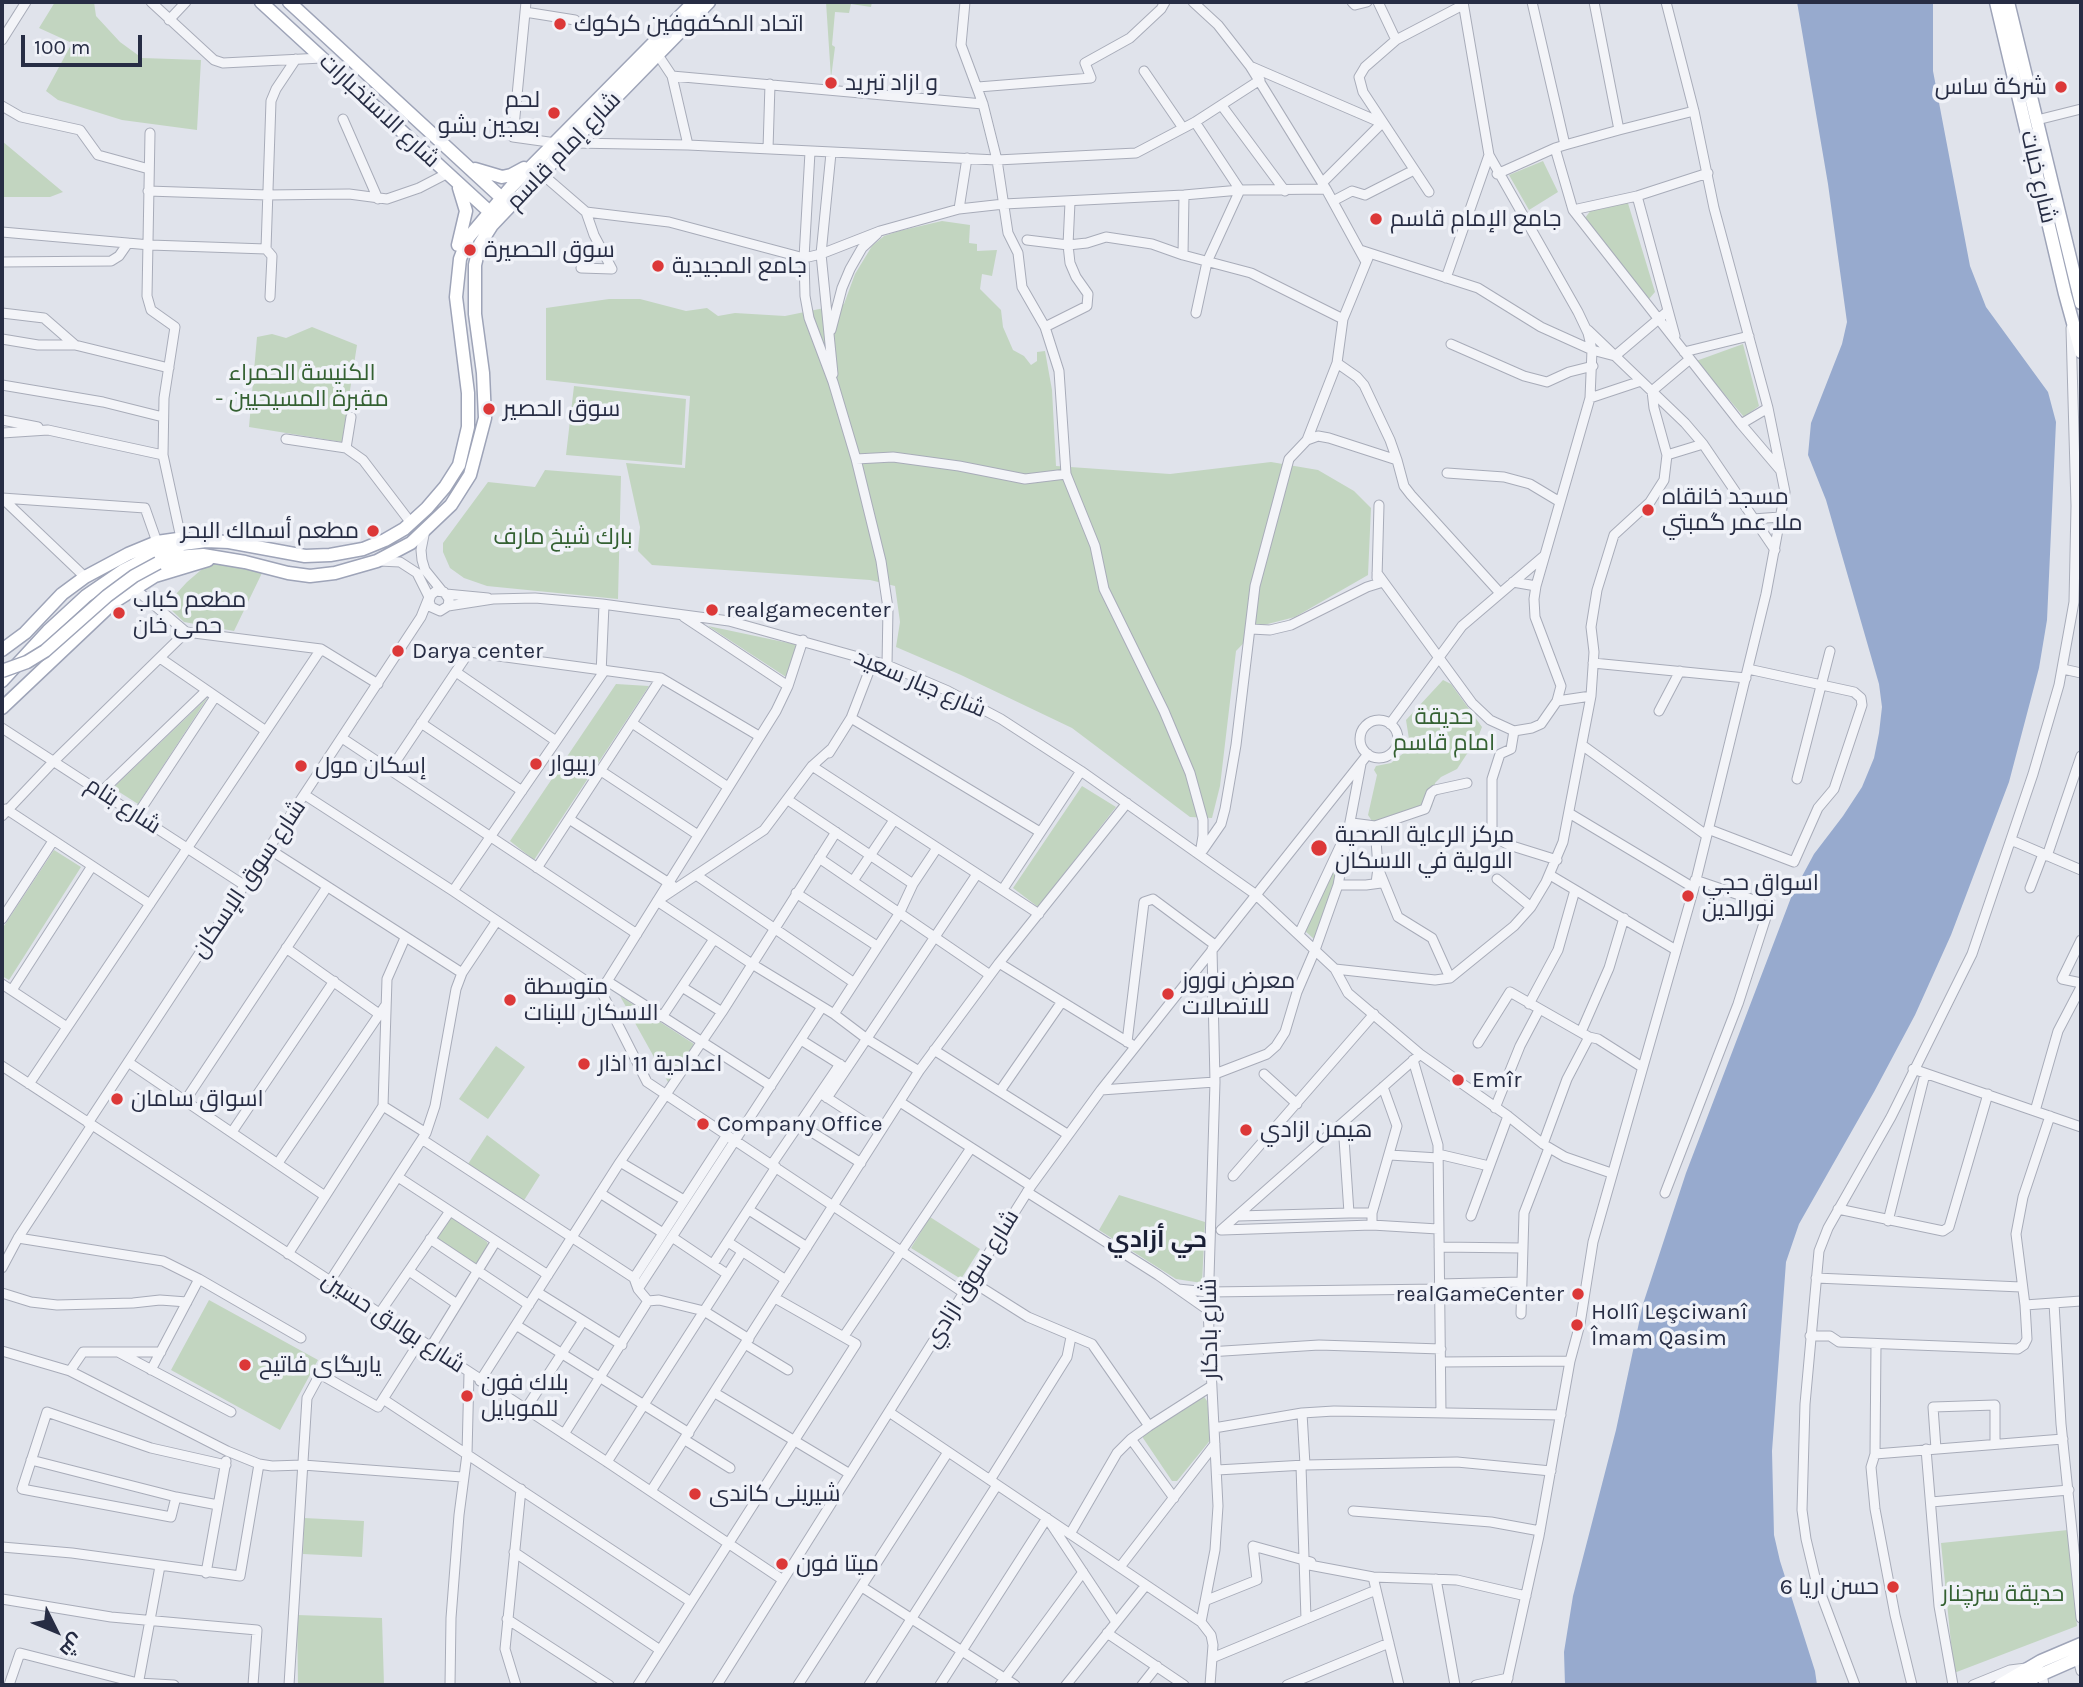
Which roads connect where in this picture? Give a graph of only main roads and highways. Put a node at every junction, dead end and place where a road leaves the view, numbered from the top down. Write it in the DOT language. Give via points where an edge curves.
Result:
graph roads {
  1 [pos="261,2"];
  2 [pos="289,2"];
  3 [pos="694,2"];
  4 [pos="709,2"];
  5 [pos="1996,2"];
  6 [pos="2008,2"];
  7 [pos="554,145"];
  8 [pos="461,160"];
  9 [pos="452,178"];
  10 [pos="506,201"];
  11 [pos="493,215"];
  12 [pos="458,269"];
  13 [pos="2081,303"];
  14 [pos="2081,352"];
  15 [pos="484,392"];
  16 [pos="468,393"];
  17 [pos="182,541"];
  18 [pos="221,557"];
  19 [pos="2,650"];
  20 [pos="2,671"];
  21 [pos="2,681"];
  22 [pos="2,708"];
  23 [pos="2081,1644"];
  24 [pos="2080,1662"];
  25 [pos="2043,1680"];
  26 [pos="2000,1685"];
  27 [pos="2017,1685"];
  1 -- 9 [label="main road, شارع الاستخبارات"];
  2 -- 8 [label="main road, شارع الاستخبارات"];
  3 -- 7 [label="main road, شارع إمام قاسم"];
  4 -- 10 [label="main road, شارع إمام قاسم" via="542,174"];
  5 -- 14 [label="main road, شارع خبات"];
  6 -- 13 [label="main road, شارع خبات"];
  7 -- 8 [label="main road" via="507,176 486,173"];
  7 -- 10 [label="main road, شارع إمام قاسم"];
  8 -- 10 [label="main road, شارع الاستخبارات"];
  9 -- 11 [label="main road, شارع الاستخبارات"];
  9 -- 12 [label="main road" via="466,211 456,255"];
  10 -- 11 [label="main road, شارع إمام قاسم"];
  11 -- 12 [label="main road, شارع إمام قاسم" via="468,238"];
  11 -- 15 [label="main road, شارع إمام قاسم" via="475,265"];
  12 -- 16 [label="main road, شارع إمام قاسم" via="457,315"];
  15 -- 16 [label="main road"];
  15 -- 18 [label="main road, شارع إمام قاسم" via="485,418 470,475 451,505 411,543 377,561 310,576"];
  16 -- 17 [label="main road, شارع إمام قاسم" via="468,427 459,465 437,497 395,536 375,545 305,556 229,542"];
  17 -- 19 [label="main road" via="157,542 85,576"];
  17 -- 21 [label="main road" via="94,590"];
  18 -- 20 [label="main road, bridge" via="185,555 158,563 107,596 45,651"];
  18 -- 22 [label="main road, شارع إمام قاسم" via="165,572 134,588"];
  23 -- 26 [label="main road"];
  24 -- 25 [label="main road"];
  25 -- 27 [label="main road"];
}
